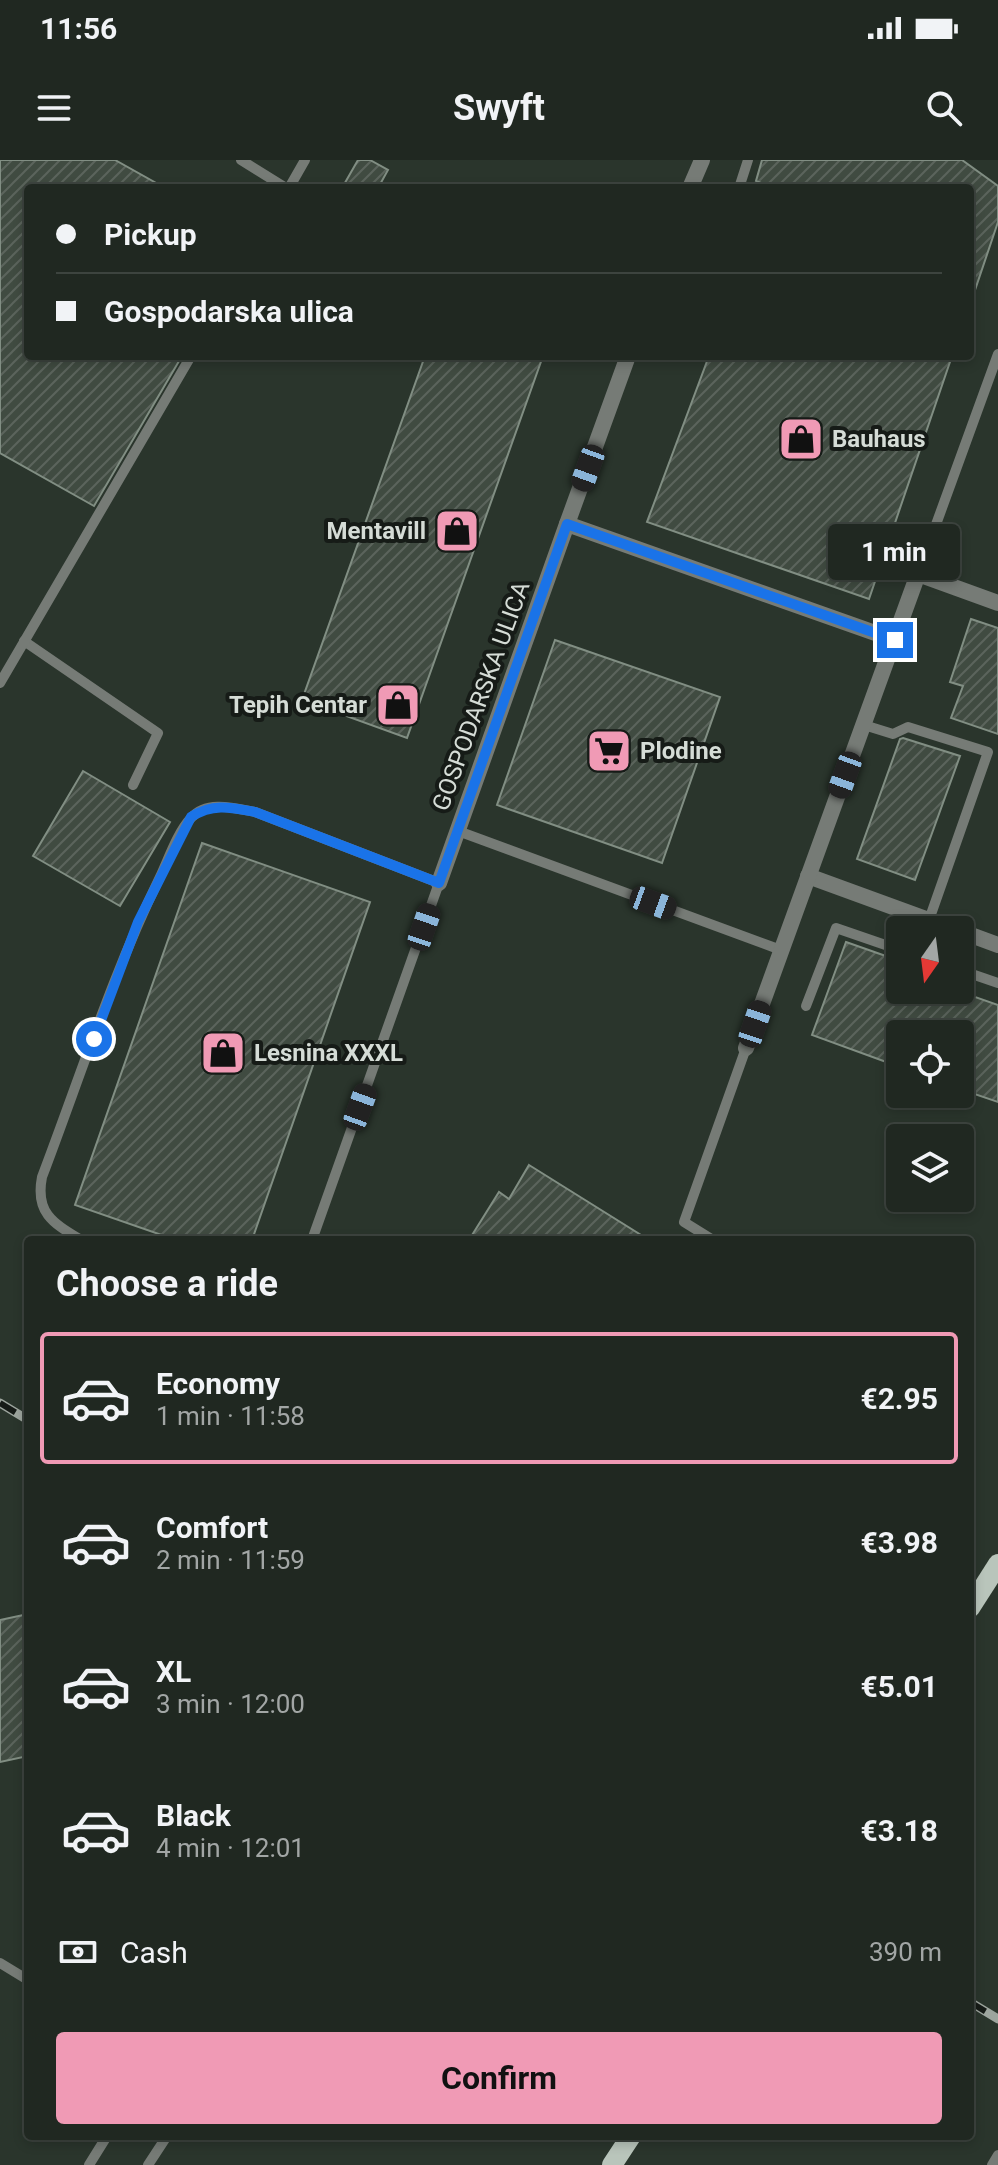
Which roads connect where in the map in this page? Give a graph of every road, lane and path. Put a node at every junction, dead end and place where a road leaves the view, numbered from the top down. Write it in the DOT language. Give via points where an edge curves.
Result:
graph roads {
  1 [pos="241,160"];
  2 [pos="305,160"];
  3 [pos="702,160"];
  4 [pos="748,160"];
  5 [pos="280,184"];
  6 [pos="290,184"];
  7 [pos="692,184"];
  8 [pos="740,184"];
  9 [pos="998,354"];
  10 [pos="189,360"];
  11 [pos="627,360"];
  12 [pos="567,524"];
  13 [pos="918,574"];
  14 [pos="998,603"];
  15 [pos="895,640"];
  16 [pos="24,641"];
  17 [pos="0,683"];
  18 [pos="864,725"];
  19 [pos="133,785"];
  20 [pos="458,831"];
  21 [pos="808,876"];
  22 [pos="439,883"];
  23 [pos="918,916"];
  24 [pos="930,916"];
  25 [pos="974,937"];
  26 [pos="886,945"];
  27 [pos="998,945"];
  28 [pos="781,950"];
  29 [pos="974,975"];
  30 [pos="998,983"];
  31 [pos="806,1006"];
  32 [pos="746,1048"];
  33 [pos="74,1236"];
  34 [pos="313,1236"];
  35 [pos="707,1236"];
  36 [pos="998,1564"];
  37 [pos="974,1602"];
  38 [pos="0,1963"];
  39 [pos="24,1978"];
  40 [pos="105,2140"];
  41 [pos="164,2140"];
  42 [pos="628,2140"];
  43 [pos="998,2155"];
  44 [pos="89,2165"];
  45 [pos="148,2165"];
  46 [pos="612,2165"];
  47 [pos="992,2165"];
  1 -- 5 [label="lane"];
  2 -- 6 [label="lane"];
  3 -- 7 [label="street"];
  4 -- 8 [label="lane"];
  9 -- 13 [label="lane"];
  10 -- 16 [label="lane"];
  11 -- 12 [label="street, GOSPODARSKA ULICA"];
  12 -- 15 [label="street"];
  12 -- 20 [label="street, GOSPODARSKA ULICA"];
  13 -- 14 [label="street"];
  13 -- 15 [label="street"];
  15 -- 18 [label="street"];
  16 -- 17 [label="lane"];
  16 -- 19 [label="lane" via="158,733"];
  18 -- 21 [label="street"];
  18 -- 24 [label="lane" via="893,734 908,727 988,752"];
  20 -- 22 [label="street, GOSPODARSKA ULICA"];
  20 -- 28 [label="lane"];
  21 -- 23 [label="street"];
  21 -- 28 [label="street"];
  22 -- 33 [label="lane" via="255,812 228,806 206,808 191,817 138,922 42,1177 41,1204 58,1226"];
  22 -- 34 [label="lane"];
  25 -- 27 [label="street"];
  26 -- 31 [label="lane" via="836,928"];
  28 -- 32 [label="street"];
  29 -- 30 [label="lane"];
  32 -- 35 [label="lane" via="684,1222"];
  36 -- 37 [label="main road"];
  38 -- 39 [label="lane"];
  40 -- 44 [label="lane"];
  41 -- 45 [label="lane"];
  42 -- 46 [label="main road"];
  43 -- 47 [label="lane"];
}
